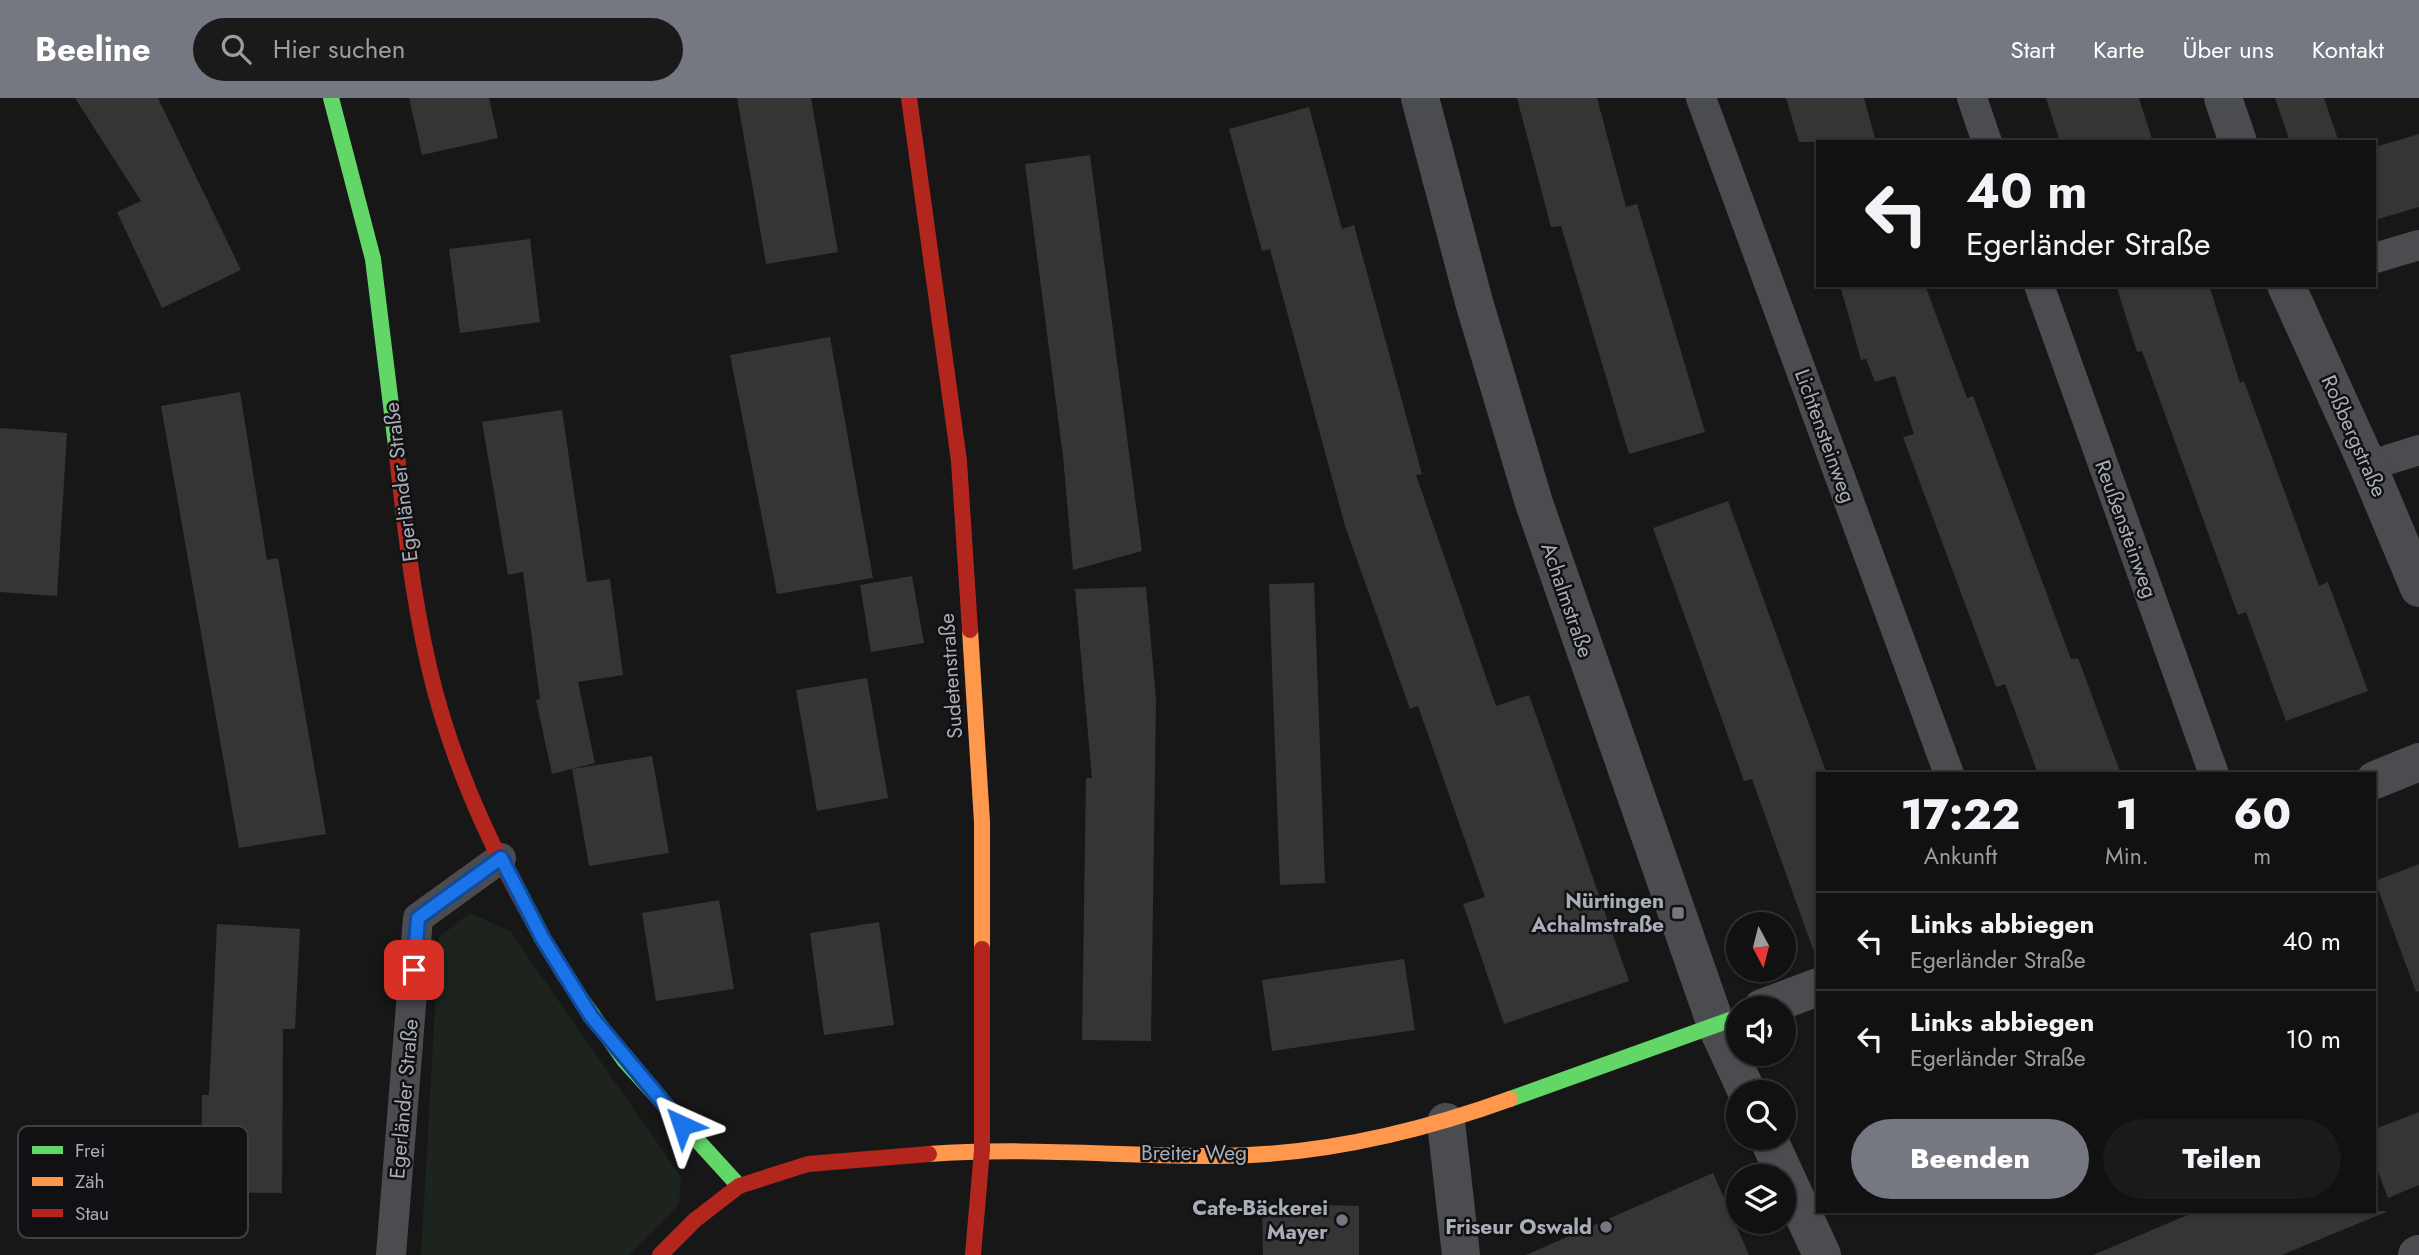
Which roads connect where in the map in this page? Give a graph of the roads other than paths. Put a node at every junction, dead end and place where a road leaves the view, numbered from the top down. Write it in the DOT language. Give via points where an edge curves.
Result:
graph roads {
  1 [pos="331,98"];
  2 [pos="909,98"];
  3 [pos="1420,98"];
  4 [pos="1701,98"];
  5 [pos="1972,98"];
  6 [pos="2223,98"];
  7 [pos="1986,140"];
  8 [pos="2237,140"];
  9 [pos="2419,246"];
  10 [pos="2376,258"];
  11 [pos="2040,287"];
  12 [pos="2287,287"];
  13 [pos="2419,450"];
  14 [pos="2368,466"];
  15 [pos="2419,588"];
  16 [pos="2419,762"];
  17 [pos="1948,772"];
  18 [pos="2213,772"];
  19 [pos="2376,780"];
  20 [pos="501,858"];
  21 [pos="1816,988"];
  22 [pos="1794,996"];
  23 [pos="1726,1018"];
  24 [pos="1726,1021"];
  25 [pos="1447,1122"];
  26 [pos="982,1150"];
  27 [pos="1774,1150"];
  28 [pos="739,1186"];
  29 [pos="391,1255"];
  30 [pos="660,1255"];
  31 [pos="973,1255"];
  32 [pos="1461,1255"];
  33 [pos="1822,1255"];
  1 -- 20 [label="street, Egerländer Straße" via="361,206 382,311 412,570 429,669 463,776"];
  2 -- 26 [label="street, Sudetenstraße" via="958,461 982,822"];
  3 -- 23 [label="street, Achalmstraße" via="1534,503"];
  4 -- 17 [label="lane, Lichtensteinweg"];
  5 -- 7 [label="lane"];
  6 -- 8 [label="street"];
  9 -- 10 [label="lane"];
  11 -- 18 [label="lane, Reußensteinweg"];
  12 -- 14 [label="street, Roßbergstraße"];
  13 -- 14 [label="lane"];
  14 -- 15 [label="street, Roßbergstraße"];
  16 -- 19 [label="street"];
  20 -- 28 [label="street, Egerländer Straße" via="543,939 591,1016 663,1105"];
  20 -- 29 [label="lane, Egerländer Straße" via="418,918"];
  21 -- 22 [label="street"];
  24 -- 25 [label="street, Breiter Weg"];
  25 -- 26 [label="street, Breiter Weg" via="1315,1149 1217,1156"];
  25 -- 32 [label="street"];
  26 -- 28 [label="street, Breiter Weg" via="808,1164"];
  26 -- 31 [label="street, Sudetenstraße"];
  27 -- 33 [label="street"];
  28 -- 30 [label="street, Breiter Weg"];
}
